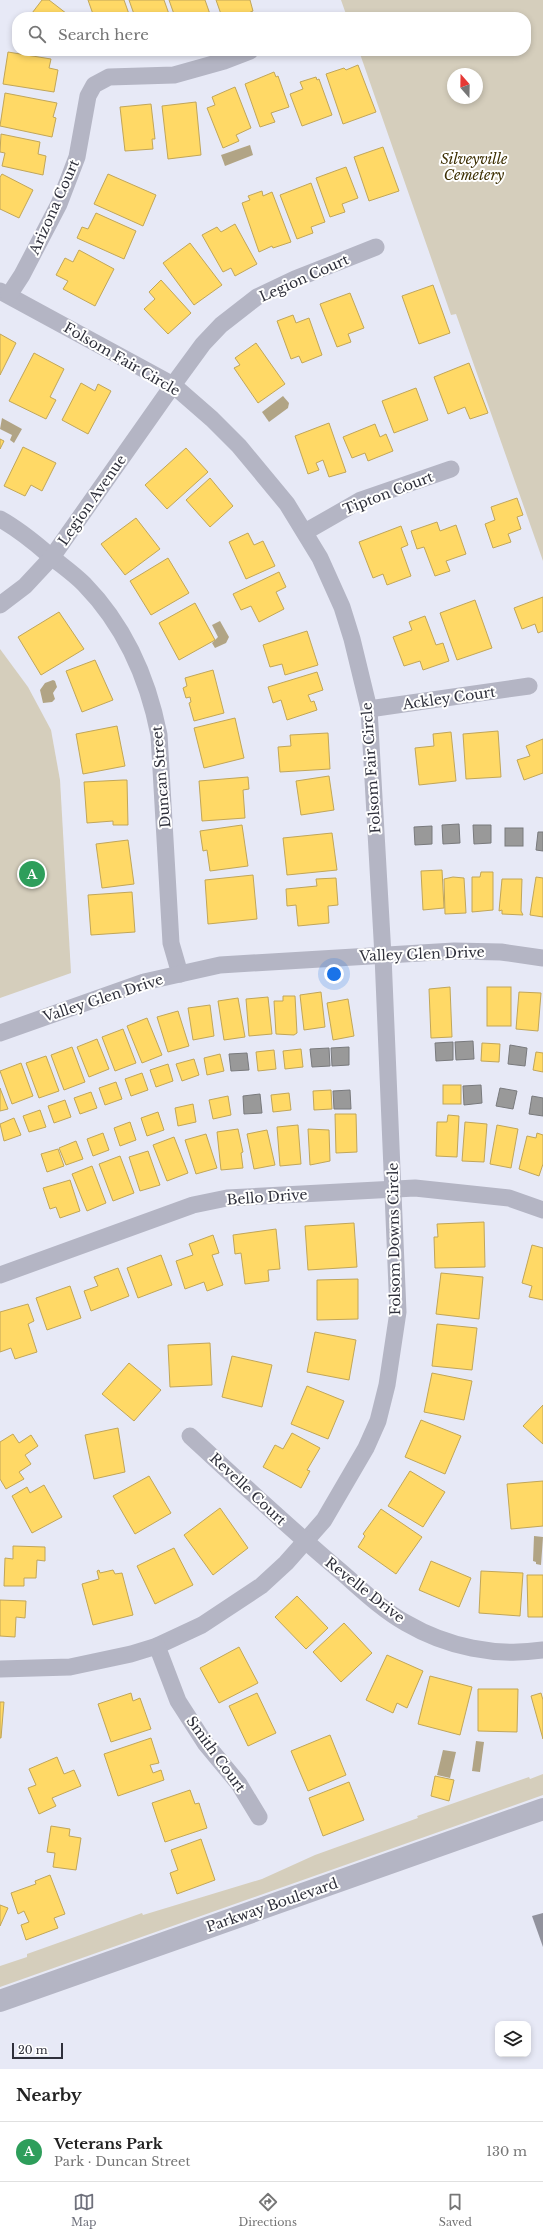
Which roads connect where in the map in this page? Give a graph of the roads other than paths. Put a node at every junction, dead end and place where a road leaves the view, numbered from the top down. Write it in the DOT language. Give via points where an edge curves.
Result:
graph roads {
  1 [pos="237,56"];
  2 [pos="376,247"];
  3 [pos="4,293"];
  4 [pos="173,385"];
  5 [pos="451,469"];
  6 [pos="0,519"];
  7 [pos="305,532"];
  8 [pos="52,557"];
  9 [pos="0,605"];
  10 [pos="529,686"];
  11 [pos="369,709"];
  12 [pos="383,956"];
  13 [pos="543,958"];
  14 [pos="180,974"];
  15 [pos="0,1033"];
  16 [pos="394,1189"];
  17 [pos="543,1210"];
  18 [pos="0,1274"];
  19 [pos="190,1436"];
  20 [pos="306,1542"];
  21 [pos="157,1646"];
  22 [pos="543,1650"];
  23 [pos="0,1669"];
  24 [pos="543,1809"];
  25 [pos="259,1817"];
  26 [pos="0,2001"];
  1 -- 3 [label="street, Arizona Court" via="174,74 109,77 94,85 88,96 77,157 58,204 22,275"];
  2 -- 4 [label="street, Legion Court" via="257,297 221,325 203,344"];
  3 -- 4 [label="street, Folsom Fair Circle"];
  4 -- 7 [label="street, Folsom Fair Circle" via="239,446 287,504"];
  4 -- 8 [label="street, Legion Avenue"];
  5 -- 7 [label="street, Tipton Court" via="361,500"];
  6 -- 8 [label="street, Duncan Street"];
  7 -- 11 [label="street, Folsom Fair Circle" via="342,607"];
  8 -- 9 [label="street, Legion Avenue" via="25,586"];
  8 -- 14 [label="street, Duncan Street" via="84,584 114,620 128,645 153,706 161,750 171,943"];
  10 -- 11 [label="street, Ackley Court"];
  11 -- 12 [label="street, Folsom Fair Circle"];
  12 -- 13 [label="street, Valley Glen Drive" via="478,951"];
  12 -- 14 [label="street, Valley Glen Drive" via="220,965"];
  12 -- 16 [label="street, Folsom Downs Circle"];
  14 -- 15 [label="street, Valley Glen Drive" via="144,982"];
  16 -- 17 [label="street, Bello Drive" via="415,1188 509,1198"];
  16 -- 18 [label="street, Bello Drive" via="227,1198 193,1205"];
  16 -- 20 [label="street, Folsom Downs Circle" via="398,1312 387,1385 378,1421 366,1448 324,1520"];
  19 -- 20 [label="street, Revelle Court"];
  20 -- 21 [label="street, Folsom Downs Circle" via="261,1586 218,1616"];
  20 -- 22 [label="street, Revelle Drive" via="388,1610 406,1623 432,1636 463,1647 493,1652 523,1653"];
  21 -- 23 [label="street, Folsom Downs Circle" via="70,1667"];
  21 -- 25 [label="street, Smith Court" via="178,1701 205,1743 239,1784"];
  24 -- 26 [label="street, Parkway Boulevard"];
}
